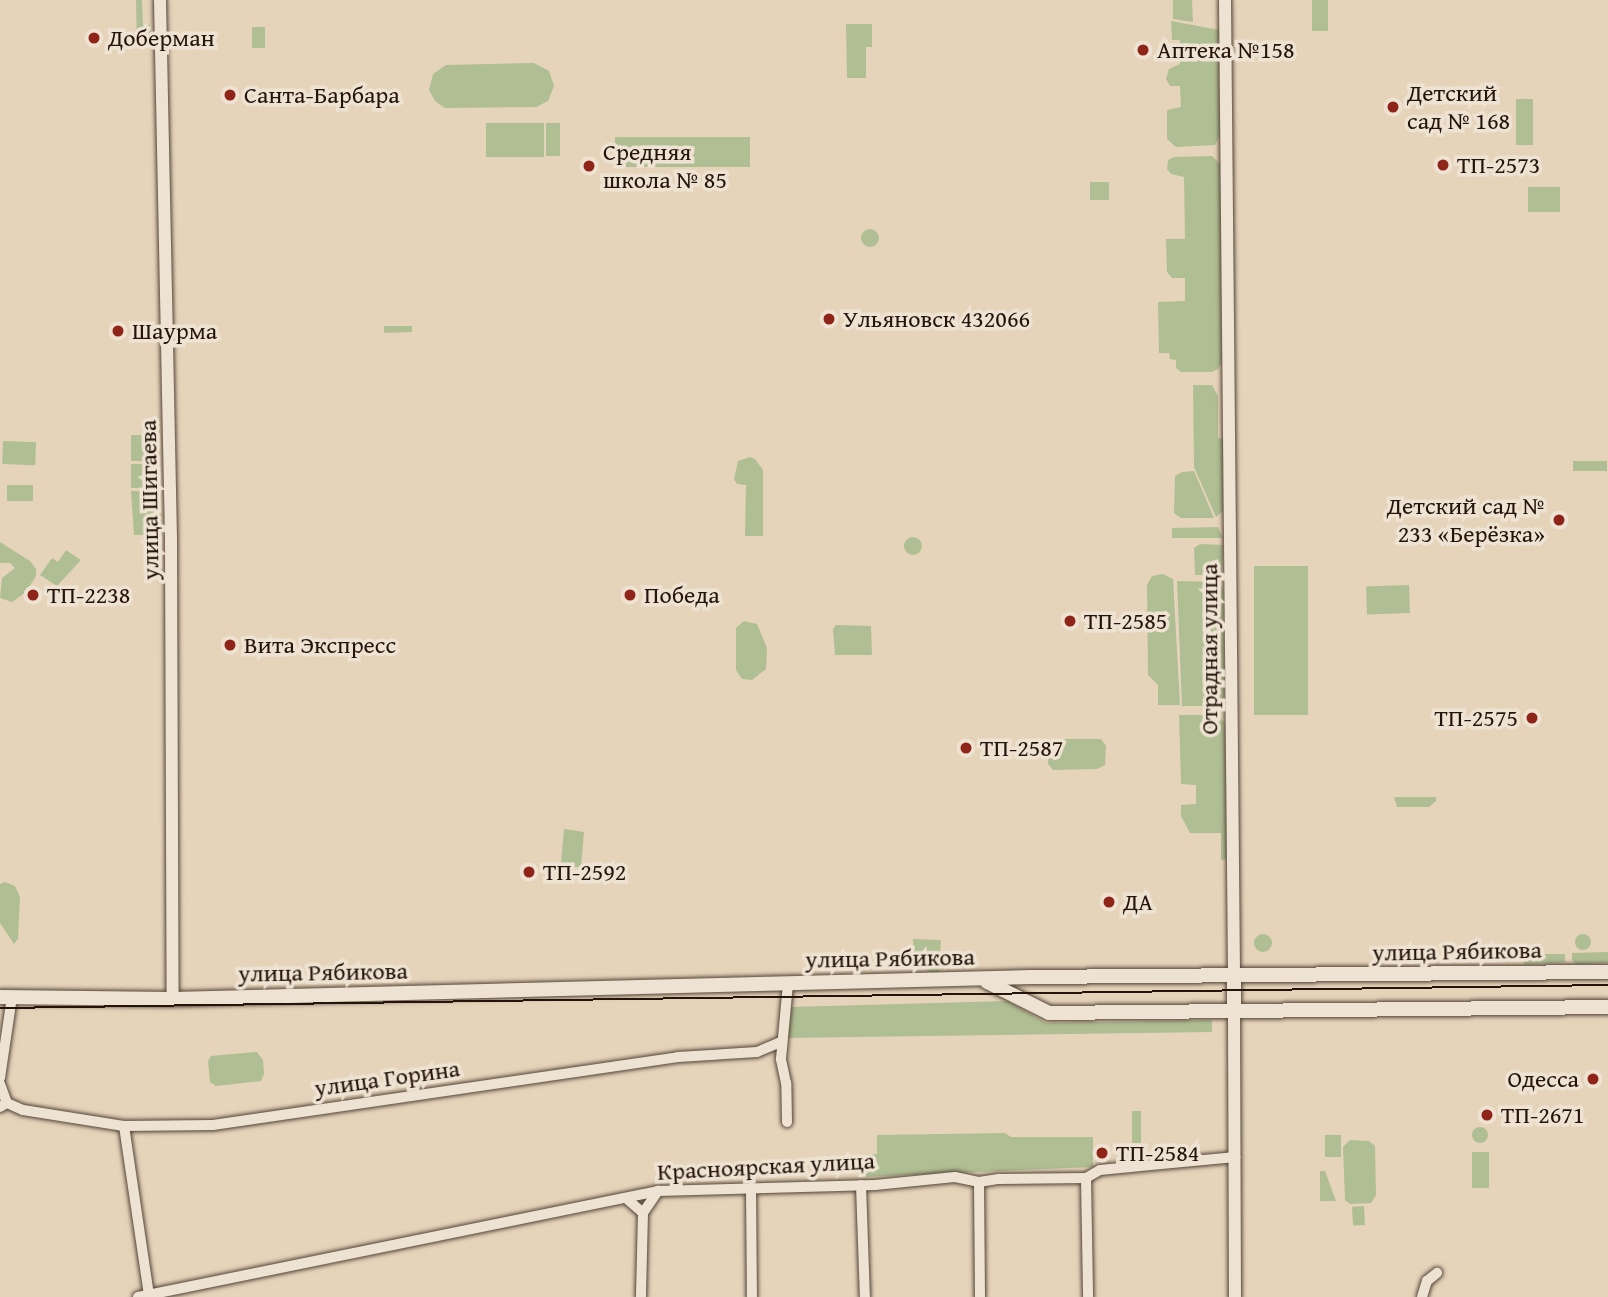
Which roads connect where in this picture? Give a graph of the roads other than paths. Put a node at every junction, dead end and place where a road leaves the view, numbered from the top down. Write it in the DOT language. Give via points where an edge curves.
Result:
graph roads {
  1 [pos="160,0"];
  2 [pos="1225,0"];
  3 [pos="1608,972"];
  4 [pos="1234,976"];
  5 [pos="979,979"];
  6 [pos="788,984"];
  7 [pos="6,997"];
  8 [pos="173,999"];
  9 [pos="1608,1007"];
  10 [pos="1234,1013"];
  11 [pos="781,1042"];
  12 [pos="0,1078"];
  13 [pos="0,1084"];
  14 [pos="4,1105"];
  15 [pos="787,1122"];
  16 [pos="124,1126"];
  17 [pos="1234,1157"];
  18 [pos="1086,1178"];
  19 [pos="979,1182"];
  20 [pos="861,1185"];
  21 [pos="751,1188"];
  22 [pos="658,1191"];
  23 [pos="627,1199"];
  24 [pos="643,1213"];
  25 [pos="1437,1273"];
  26 [pos="143,1296"];
  27 [pos="641,1297"];
  28 [pos="752,1297"];
  29 [pos="865,1297"];
  30 [pos="980,1297"];
  31 [pos="1088,1297"];
  32 [pos="1235,1297"];
  33 [pos="1422,1297"];
  1 -- 8 [label="street, улица Шигаева" via="171,540"];
  2 -- 4 [label="street, Отрадная улица"];
  3 -- 4 [label="main road, улица Рябикова"];
  4 -- 5 [label="main road, улица Рябикова"];
  4 -- 10 [label="main road, Отрадная улица"];
  5 -- 6 [label="main road, улица Рябикова"];
  5 -- 10 [label="main road" via="1049,1013"];
  6 -- 8 [label="main road, улица Рябикова"];
  6 -- 11 [label="street"];
  7 -- 8 [label="main road, улица Рябикова"];
  7 -- 12 [label="street"];
  9 -- 10 [label="main road"];
  10 -- 17 [label="street, Отрадная улица"];
  11 -- 15 [label="street"];
  11 -- 16 [label="street, улица Горина" via="757,1052 678,1056 213,1125"];
  13 -- 14 [label="street"];
  14 -- 16 [label="street, улица Горина"];
  16 -- 26 [label="street"];
  17 -- 18 [label="street, Красноярская улица" via="1100,1170"];
  17 -- 32 [label="street, Отрадная улица"];
  18 -- 19 [label="street, Красноярская улица"];
  18 -- 31 [label="street"];
  19 -- 20 [label="street, Красноярская улица" via="962,1177"];
  19 -- 30 [label="street"];
  20 -- 21 [label="street, Красноярская улица"];
  20 -- 29 [label="street"];
  21 -- 22 [label="street, Красноярская улица"];
  21 -- 28 [label="street"];
  22 -- 23 [label="street, Красноярская улица"];
  22 -- 24 [label="street"];
  23 -- 24 [label="street"];
  23 -- 26 [label="street, Красноярская улица"];
  24 -- 27 [label="street"];
  25 -- 33 [label="street" via="1427,1281"];
}
